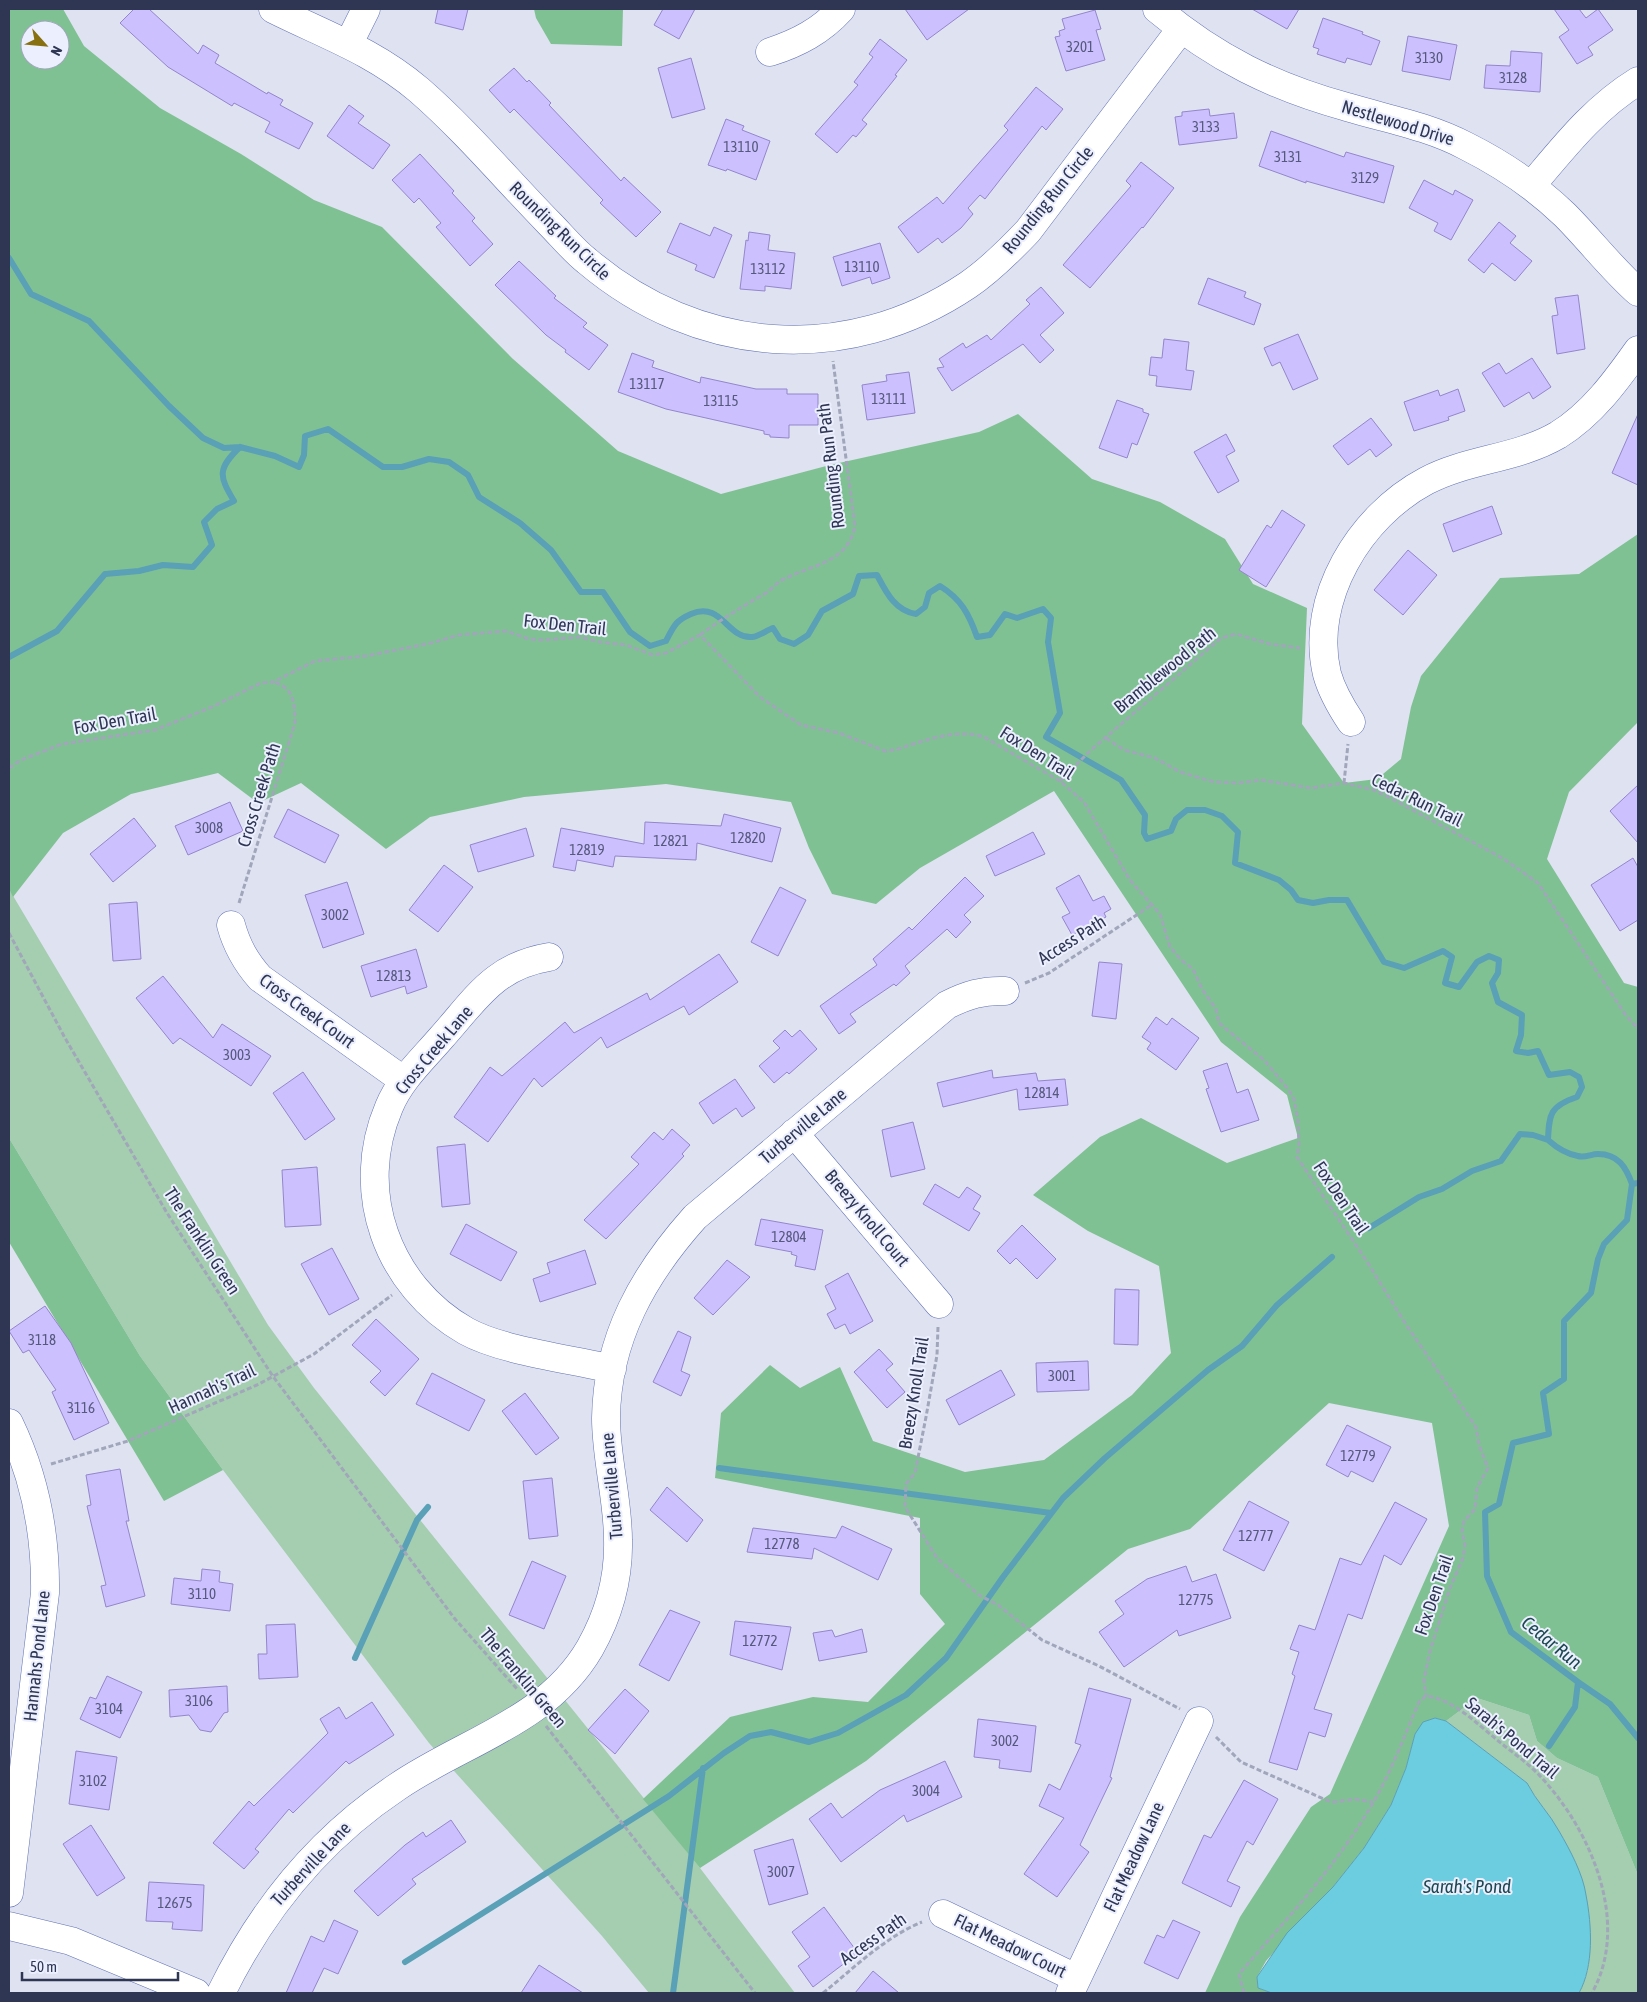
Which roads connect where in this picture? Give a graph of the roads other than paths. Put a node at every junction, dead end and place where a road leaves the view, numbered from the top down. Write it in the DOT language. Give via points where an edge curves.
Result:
graph roads {
  1 [pos="273,9"];
  2 [pos="366,9"];
  3 [pos="841,9"];
  4 [pos="1157,9"];
  5 [pos="1181,29"];
  6 [pos="349,43"];
  7 [pos="770,52"];
  8 [pos="1638,81"];
  9 [pos="1531,186"];
  10 [pos="1638,292"];
  11 [pos="1638,350"];
  12 [pos="1350,722"];
  13 [pos="231,925"];
  14 [pos="549,957"];
  15 [pos="1005,991"];
  16 [pos="403,1080"];
  17 [pos="794,1133"];
  18 [pos="939,1304"];
  19 [pos="612,1368"];
  20 [pos="9,1423"];
  21 [pos="1199,1720"];
  22 [pos="9,1893"];
  23 [pos="943,1914"];
  24 [pos="9,1926"];
  25 [pos="1073,1986"];
  26 [pos="196,1993"];
  27 [pos="221,1993"];
  1 -- 6 [label="street, Rounding Run Circle"];
  2 -- 6 [label="street"];
  3 -- 7 [label="street" via="816,32 793,45"];
  4 -- 5 [label="street, Nestlewood Drive"];
  5 -- 6 [label="street, Rounding Run Circle" via="1028,231 1005,256 971,283 919,313 878,328 802,340 763,339 685,322 616,285 585,260 419,90 385,64"];
  5 -- 9 [label="street, Nestlewood Drive" via="1216,54 1253,73 1290,89 1424,128 1465,145"];
  8 -- 9 [label="street" via="1581,126"];
  9 -- 10 [label="street, Nestlewood Drive" via="1565,215"];
  11 -- 12 [label="street" via="1594,406 1557,435 1527,450 1448,471 1425,481 1396,500 1373,521 1348,557 1338,579 1326,624 1324,651 1328,675"];
  13 -- 16 [label="street, Cross Creek Court" via="236,944 260,978"];
  14 -- 16 [label="street, Cross Creek Lane" via="509,968 492,982"];
  15 -- 17 [label="street, Turberville Lane" via="987,990 966,995 948,1005"];
  16 -- 19 [label="street, Cross Creek Lane" via="379,1132 374,1162 378,1218 400,1270 419,1295 442,1316 467,1332 496,1343"];
  17 -- 18 [label="street, Breezy Knoll Court"];
  17 -- 19 [label="street, Turberville Lane" via="695,1217 667,1248 629,1312"];
  19 -- 27 [label="street, Turberville Lane" via="606,1417 618,1540 613,1591 603,1622 589,1649 570,1676 534,1710 398,1785 322,1847 261,1921"];
  20 -- 22 [label="street, Hannahs Pond Lane" via="34,1486 42,1526 45,1593"];
  21 -- 25 [label="street, Flat Meadow Lane"];
  23 -- 25 [label="street, Flat Meadow Court"];
  24 -- 26 [label="street" via="71,1941"];
}
